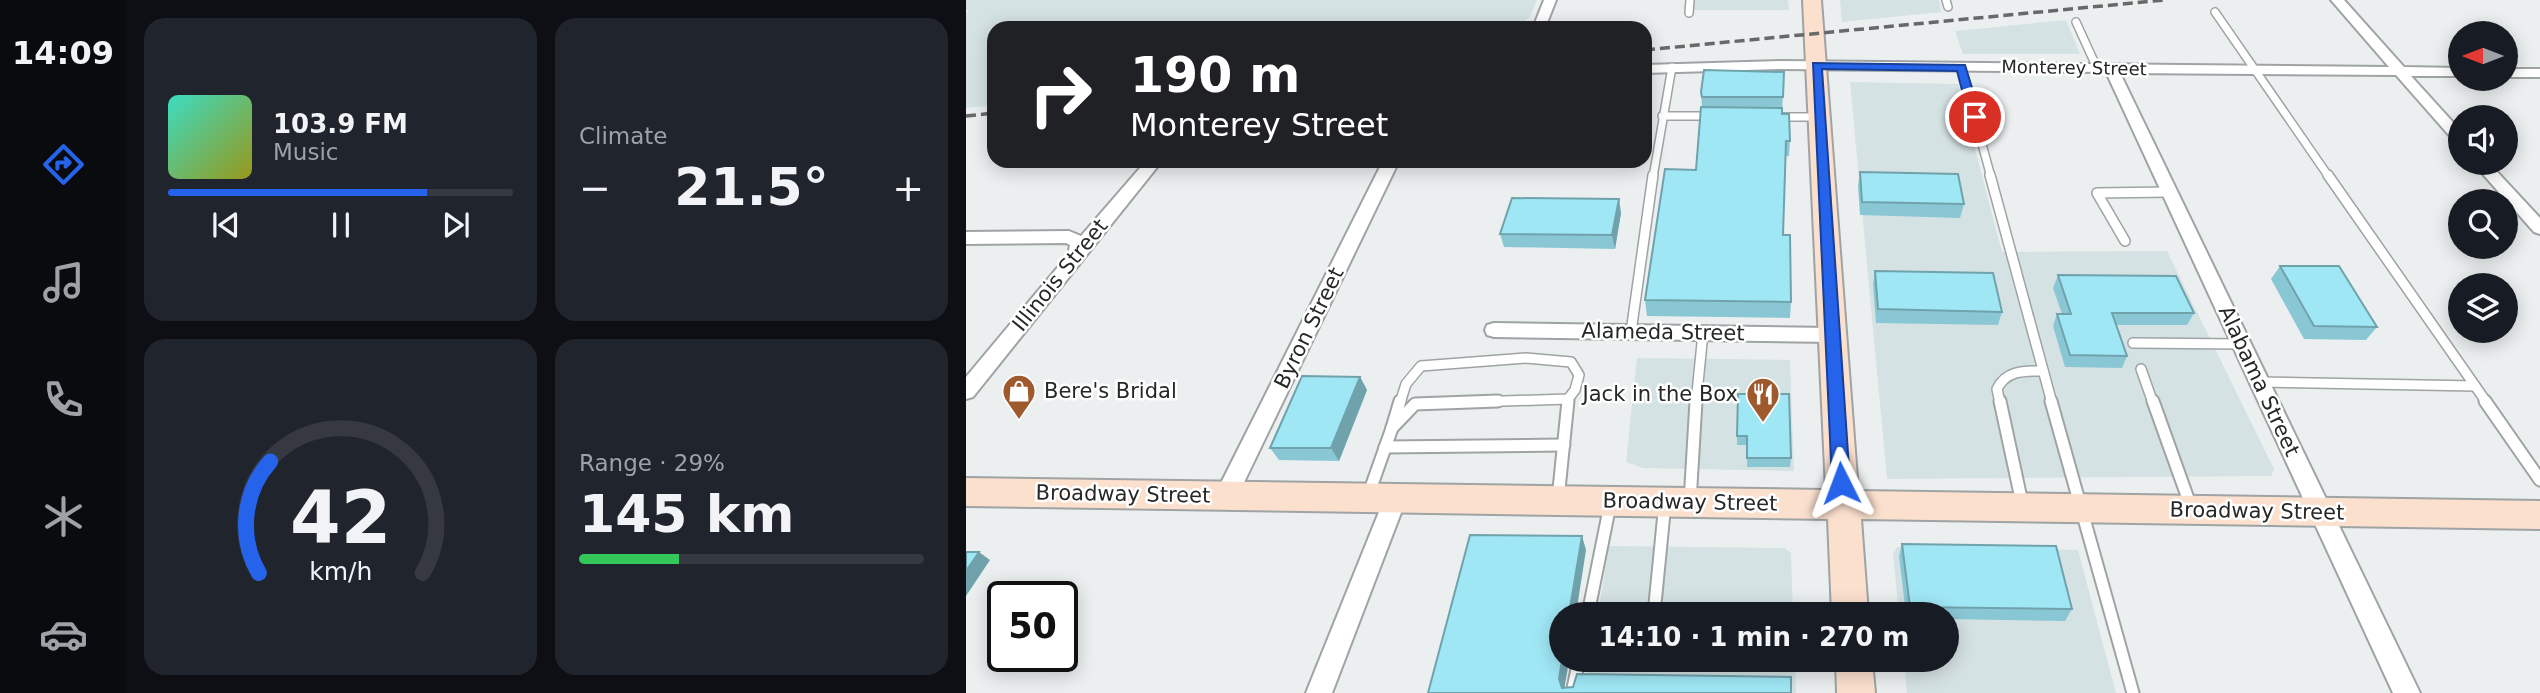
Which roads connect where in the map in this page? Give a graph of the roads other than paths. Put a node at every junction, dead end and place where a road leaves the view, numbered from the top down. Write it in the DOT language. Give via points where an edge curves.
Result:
graph roads {
  1 [pos="1550,0"];
  2 [pos="1690,0"];
  3 [pos="1812,0"];
  4 [pos="2337,0"];
  5 [pos="2215,12"];
  6 [pos="1689,13"];
  7 [pos="1542,21"];
  8 [pos="2076,22"];
  9 [pos="1816,65"];
  10 [pos="1672,67"];
  11 [pos="1961,67"];
  12 [pos="1652,68"];
  13 [pos="2104,68"];
  14 [pos="2256,71"];
  15 [pos="2401,71"];
  16 [pos="2448,72"];
  17 [pos="2518,73"];
  18 [pos="2540,73"];
  19 [pos="1662,116"];
  20 [pos="1727,116"];
  21 [pos="1767,117"];
  22 [pos="1819,117"];
  23 [pos="2448,125"];
  24 [pos="1148,168"];
  25 [pos="1388,168"];
  26 [pos="2492,175"];
  27 [pos="2169,192"];
  28 [pos="2540,228"];
  29 [pos="966,238"];
  30 [pos="2125,241"];
  31 [pos="1078,251"];
  32 [pos="1494,330"];
  33 [pos="1631,332"];
  34 [pos="1703,333"];
  35 [pos="1832,335"];
  36 [pos="2133,343"];
  37 [pos="2242,344"];
  38 [pos="2141,369"];
  39 [pos="2043,371"];
  40 [pos="2259,382"];
  41 [pos="2475,386"];
  42 [pos="966,391"];
  43 [pos="1568,399"];
  44 [pos="1392,428"];
  45 [pos="1564,445"];
  46 [pos="1385,447"];
  47 [pos="2540,480"];
  48 [pos="966,492"];
  49 [pos="1226,496"];
  50 [pos="1381,497"];
  51 [pos="1558,500"];
  52 [pos="1611,501"];
  53 [pos="1678,502"];
  54 [pos="1843,505"];
  55 [pos="2023,507"];
  56 [pos="2080,508"];
  57 [pos="2192,511"];
  58 [pos="2321,512"];
  59 [pos="2540,515"];
  60 [pos="1590,602"];
  61 [pos="1657,602"];
  62 [pos="1849,602"];
  63 [pos="1576,672"];
  64 [pos="1855,672"];
  65 [pos="1319,693"];
  66 [pos="1572,693"];
  67 [pos="1856,693"];
  68 [pos="2133,693"];
  69 [pos="2407,693"];
  1 -- 7 [label="street"];
  2 -- 6 [label="lane"];
  3 -- 9 [label="main road"];
  4 -- 15 [label="street"];
  5 -- 14 [label="lane"];
  8 -- 13 [label="lane"];
  9 -- 10 [label="street, Monterey Street"];
  9 -- 11 [label="street, Monterey Street"];
  9 -- 22 [label="main road"];
  10 -- 12 [label="street, Monterey Street"];
  10 -- 19 [label="lane"];
  11 -- 13 [label="street, Monterey Street"];
  11 -- 39 [label="lane"];
  13 -- 14 [label="street, Monterey Street"];
  13 -- 27 [label="street, Alabama Street"];
  14 -- 15 [label="street, Monterey Street"];
  14 -- 41 [label="lane"];
  15 -- 16 [label="street, Monterey Street"];
  15 -- 23 [label="street"];
  17 -- 18 [label="street"];
  19 -- 20 [label="lane"];
  19 -- 33 [label="lane"];
  21 -- 22 [label="lane"];
  22 -- 35 [label="main road"];
  24 -- 31 [label="street, Illinois Street"];
  25 -- 49 [label="street, Byron Street"];
  26 -- 28 [label="street"];
  27 -- 30 [label="lane" via="2097,193"];
  27 -- 37 [label="street, Alabama Street"];
  29 -- 31 [label="street" via="1069,237 1079,243"];
  31 -- 42 [label="street, Illinois Street"];
  32 -- 33 [label="street, Alameda Street"];
  33 -- 34 [label="street, Alameda Street"];
  34 -- 35 [label="street, Alameda Street"];
  34 -- 53 [label="lane" via="1692,439"];
  35 -- 54 [label="main road"];
  36 -- 37 [label="lane"];
  37 -- 40 [label="street, Alabama Street"];
  38 -- 57 [label="lane"];
  39 -- 55 [label="lane" via="2009,374 1997,389"];
  39 -- 56 [label="lane"];
  40 -- 41 [label="lane"];
  40 -- 58 [label="street, Alabama Street"];
  41 -- 47 [label="lane"];
  43 -- 44 [label="lane" via="1415,404"];
  43 -- 44 [label="lane" via="1580,375 1571,362 1526,358 1421,366 1406,384"];
  43 -- 45 [label="lane"];
  44 -- 46 [label="lane"];
  45 -- 46 [label="lane"];
  45 -- 51 [label="lane"];
  46 -- 50 [label="lane"];
  48 -- 49 [label="main road, Broadway Street"];
  49 -- 50 [label="main road, Broadway Street"];
  50 -- 51 [label="main road, Broadway Street"];
  50 -- 65 [label="street"];
  51 -- 52 [label="main road, Broadway Street"];
  52 -- 53 [label="main road, Broadway Street"];
  52 -- 60 [label="lane"];
  53 -- 54 [label="main road, Broadway Street"];
  53 -- 61 [label="lane"];
  54 -- 55 [label="main road, Broadway Street"];
  54 -- 62 [label="main road"];
  55 -- 56 [label="main road, Broadway Street"];
  56 -- 57 [label="main road, Broadway Street"];
  56 -- 68 [label="lane"];
  57 -- 58 [label="main road, Broadway Street"];
  58 -- 59 [label="main road, Broadway Street"];
  58 -- 69 [label="street, Alabama Street"];
  63 -- 66 [label="lane"];
  64 -- 67 [label="main road"];
}
